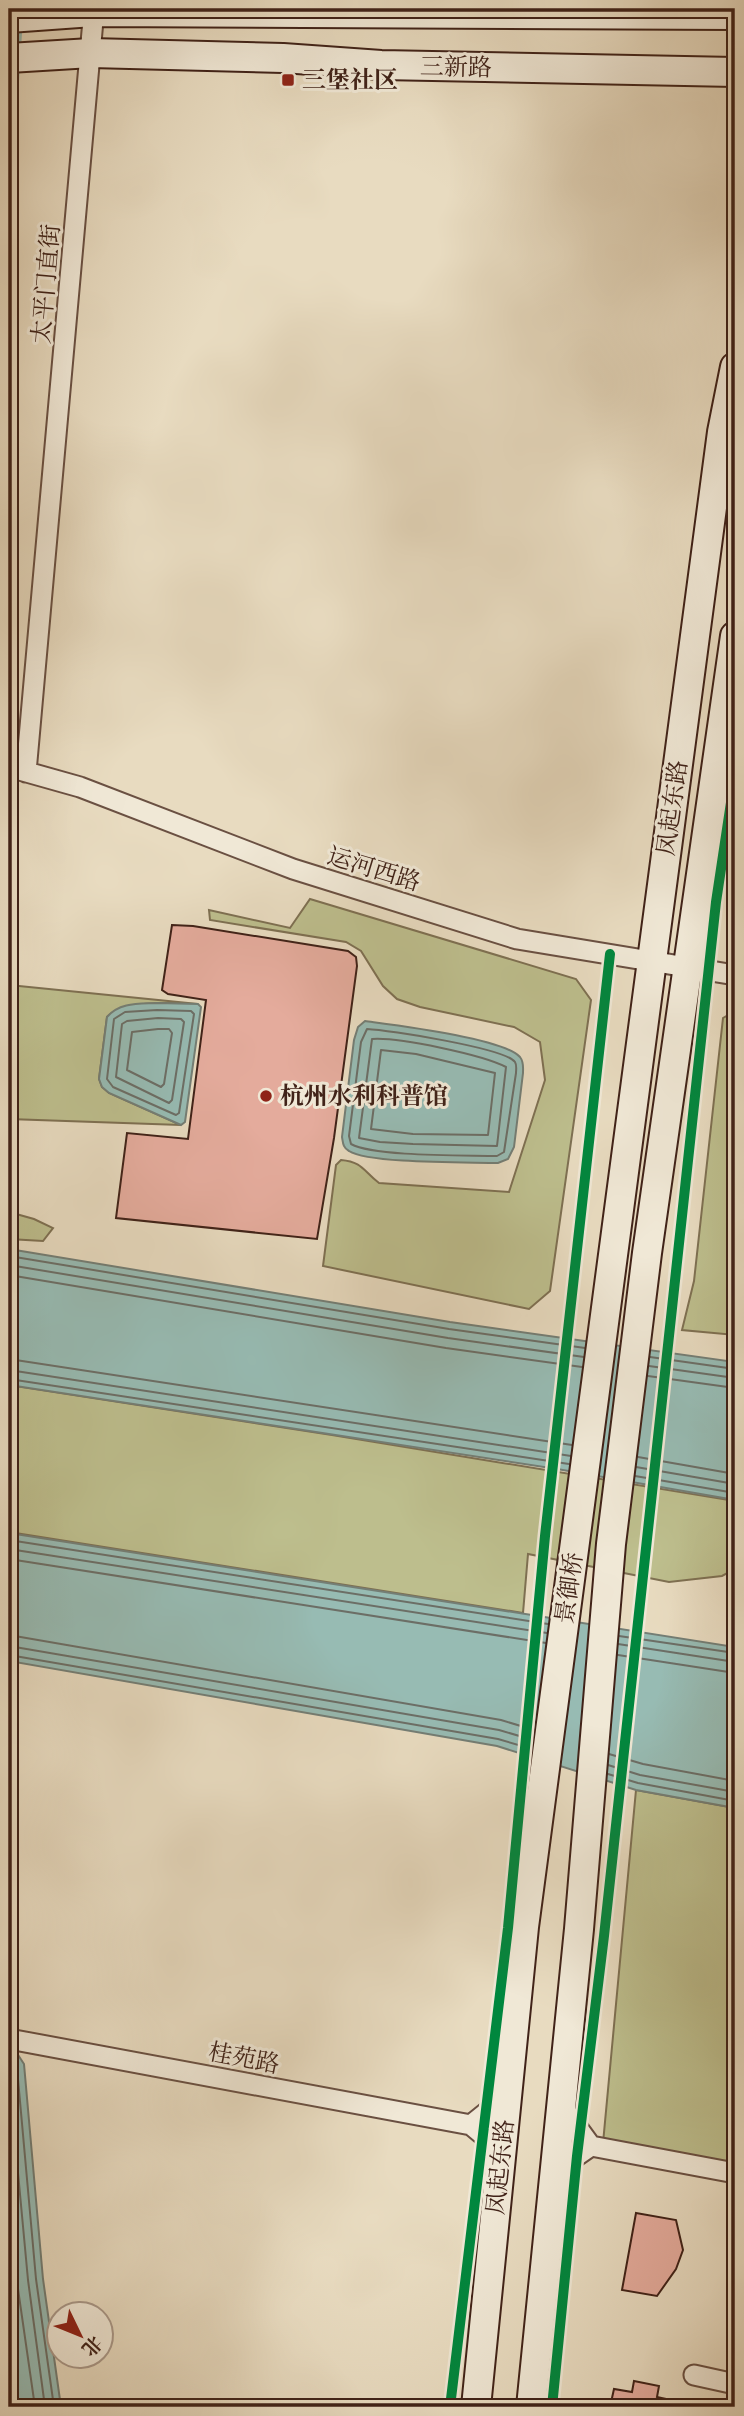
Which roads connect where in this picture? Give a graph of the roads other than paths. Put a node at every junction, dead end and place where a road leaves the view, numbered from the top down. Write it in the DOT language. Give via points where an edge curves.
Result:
graph roads {
  1 [pos="93,11"];
  2 [pos="735,15"];
  3 [pos="9,18"];
  4 [pos="91,53"];
  5 [pos="9,58"];
  6 [pos="735,72"];
  7 [pos="735,367"];
  8 [pos="735,636"];
  9 [pos="17,770"];
  10 [pos="652,960"];
  11 [pos="688,967"];
  12 [pos="735,975"];
  13 [pos="614,1250"];
  14 [pos="647,1253"];
  15 [pos="524,1927"];
  16 [pos="9,2039"];
  17 [pos="507,2096"];
  18 [pos="561,2105"];
  19 [pos="471,2125"];
  20 [pos="591,2146"];
  21 [pos="502,2151"];
  22 [pos="555,2171"];
  23 [pos="735,2173"];
  24 [pos="694,2375"];
  25 [pos="735,2384"];
  26 [pos="476,2407"];
  27 [pos="531,2407"];
  1 -- 2 [label="main road"];
  1 -- 3 [label="main road"];
  1 -- 4 [label="street, 太平门直街"];
  4 -- 5 [label="main road, 三新路"];
  4 -- 6 [label="main road, 三新路"];
  4 -- 9 [label="street, 太平门直街"];
  7 -- 10 [label="main road, 凤起东路" via="720,445"];
  8 -- 11 [label="main road, 凤起东路"];
  9 -- 10 [label="street, 运河西路" via="80,787 293,869 516,939"];
  10 -- 11 [label="street, 运河西路"];
  10 -- 13 [label="main road, 凤起东路"];
  11 -- 12 [label="street, 运河西路"];
  11 -- 14 [label="main road, 凤起东路"];
  13 -- 15 [label="main road, 景御桥"];
  14 -- 18 [label="main road, 景御桥" via="611,1544"];
  15 -- 17 [label="main road, 凤起东路"];
  16 -- 19 [label="street, 桂苑路"];
  17 -- 19 [label="street"];
  17 -- 21 [label="main road, 凤起东路"];
  18 -- 20 [label="street"];
  18 -- 22 [label="main road"];
  19 -- 21 [label="street, 桂苑路"];
  20 -- 22 [label="street"];
  20 -- 23 [label="street"];
  21 -- 26 [label="main road, 凤起东路"];
  22 -- 27 [label="main road"];
  24 -- 25 [label="street"];
}
